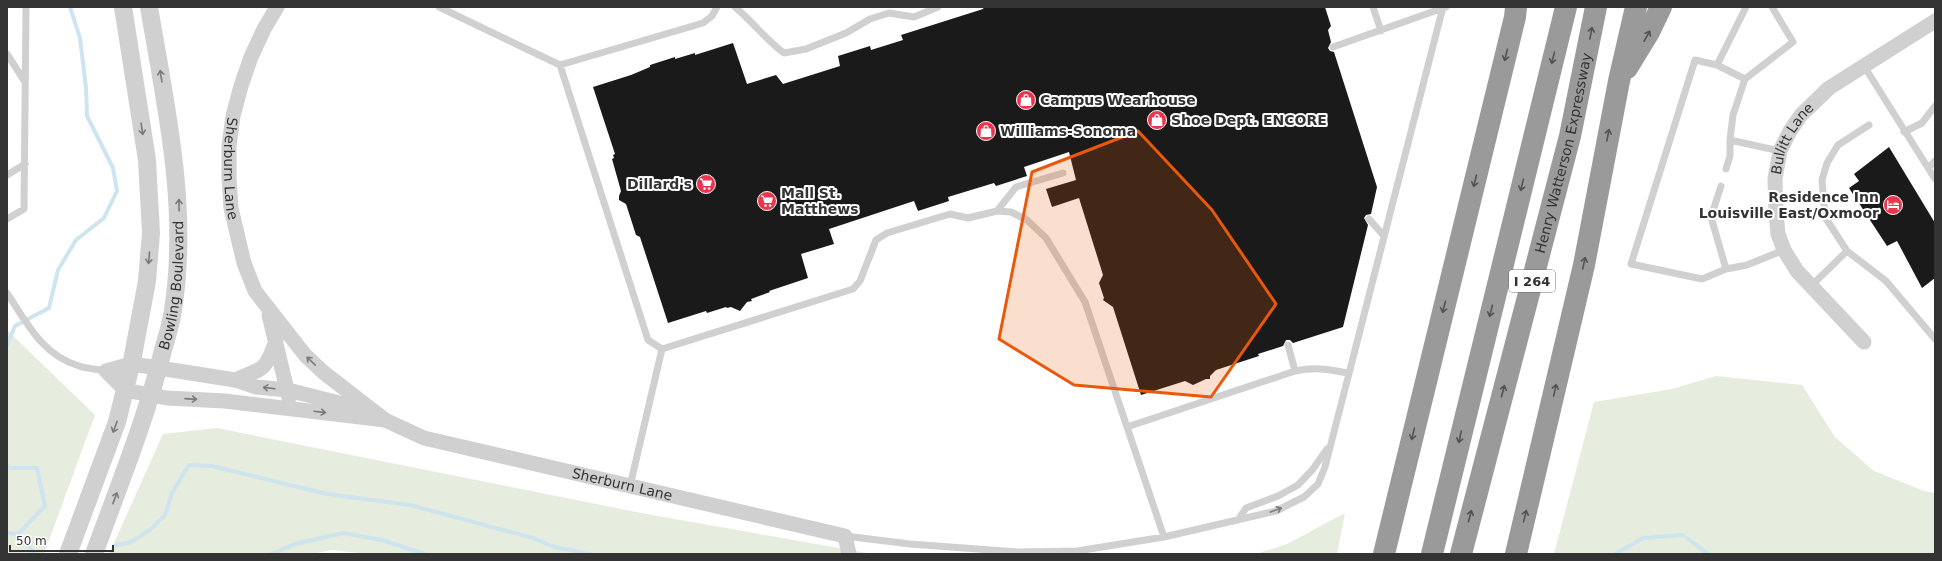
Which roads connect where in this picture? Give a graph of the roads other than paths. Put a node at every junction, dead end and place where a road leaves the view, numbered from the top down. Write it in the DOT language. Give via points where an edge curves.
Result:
graph roads {
  1 [pos="26,7"];
  2 [pos="123,7"];
  3 [pos="149,7"];
  4 [pos="277,7"];
  5 [pos="439,7"];
  6 [pos="717,7"];
  7 [pos="735,7"];
  8 [pos="938,7"];
  9 [pos="1373,7"];
  10 [pos="1566,7"];
  11 [pos="1596,7"];
  12 [pos="1636,7"];
  13 [pos="1661,7"];
  14 [pos="1746,7"];
  15 [pos="1772,7"];
  16 [pos="1444,8"];
  17 [pos="1518,10"];
  18 [pos="1935,21"];
  19 [pos="1381,31"];
  20 [pos="1333,47"];
  21 [pos="7,54"];
  22 [pos="560,65"];
  23 [pos="1717,65"];
  24 [pos="1864,66"];
  25 [pos="1745,79"];
  26 [pos="1619,81"];
  27 [pos="25,82"];
  28 [pos="1935,106"];
  29 [pos="1869,125"];
  30 [pos="1904,132"];
  31 [pos="1730,140"];
  32 [pos="1780,151"];
  33 [pos="1935,161"];
  34 [pos="25,164"];
  35 [pos="1928,168"];
  36 [pos="1726,169"];
  37 [pos="1063,173"];
  38 [pos="7,175"];
  39 [pos="1935,179"];
  40 [pos="1720,186"];
  41 [pos="997,211"];
  42 [pos="7,219"];
  43 [pos="1370,219"];
  44 [pos="1384,236"];
  45 [pos="1784,250"];
  46 [pos="1847,251"];
  47 [pos="1726,269"];
  48 [pos="1811,286"];
  49 [pos="7,293"];
  50 [pos="268,308"];
  51 [pos="1935,339"];
  52 [pos="276,341"];
  53 [pos="1864,342"];
  54 [pos="1288,345"];
  55 [pos="662,349"];
  56 [pos="131,364"];
  57 [pos="159,368"];
  58 [pos="106,371"];
  59 [pos="1295,371"];
  60 [pos="1348,373"];
  61 [pos="235,380"];
  62 [pos="125,390"];
  63 [pos="288,390"];
  64 [pos="152,395"];
  65 [pos="292,409"];
  66 [pos="380,416"];
  67 [pos="1127,427"];
  68 [pos="1329,446"];
  69 [pos="630,486"];
  70 [pos="1238,520"];
  71 [pos="845,536"];
  72 [pos="1164,537"];
  73 [pos="68,554"];
  74 [pos="94,554"];
  75 [pos="849,554"];
  76 [pos="1384,554"];
  77 [pos="1432,554"];
  78 [pos="1460,554"];
  79 [pos="1516,554"];
  1 -- 27 [label="lane"];
  2 -- 56 [label="street, Bowling Boulevard, one-way" via="147,160 151,233 146,281"];
  57 -- 3 [label="street, Bowling Boulevard, one-way" via="173,310 179,203 175,163"];
  4 -- 50 [label="street, Sherburn Lane" via="251,57 241,86 233,116 229,152 230,200 237,238 255,291"];
  5 -- 22 [label="lane"];
  6 -- 22 [label="lane" via="712,16 703,23"];
  7 -- 8 [label="lane" via="752,21 769,42 784,53 806,49 846,33 870,19 889,13 914,17"];
  9 -- 19 [label="lane"];
  10 -- 77 [label="highway, I 264, one-way"];
  78 -- 11 [label="highway, Henry Watterson Expressway / I 264, one-way" via="1570,136"];
  12 -- 26 [label="highway"];
  26 -- 13 [label="highway, one-way"];
  14 -- 23 [label="lane"];
  15 -- 25 [label="lane" via="1793,42"];
  16 -- 19 [label="lane"];
  16 -- 44 [label="lane"];
  17 -- 76 [label="highway, one-way"];
  18 -- 24 [label="street, Bullitt Lane"];
  19 -- 20 [label="lane"];
  21 -- 27 [label="lane"];
  22 -- 55 [label="lane" via="648,340"];
  23 -- 25 [label="lane"];
  23 -- 47 [label="lane" via="1695,60 1631,264 1702,278"];
  24 -- 30 [label="lane"];
  24 -- 32 [label="street, Bullitt Lane" via="1829,88 1801,116"];
  25 -- 31 [label="lane" via="1733,115"];
  79 -- 26 [label="highway, one-way" via="1584,264"];
  27 -- 34 [label="lane"];
  28 -- 30 [label="lane" via="1922,124"];
  29 -- 46 [label="lane" via="1838,145 1827,163 1822,180 1825,217"];
  30 -- 35 [label="lane"];
  31 -- 32 [label="lane"];
  31 -- 36 [label="lane" via="1730,156"];
  32 -- 45 [label="street, Bullitt Lane" via="1775,179 1776,213 1778,234"];
  33 -- 35 [label="lane"];
  34 -- 38 [label="lane"];
  34 -- 42 [label="lane" via="24,209"];
  35 -- 39 [label="lane"];
  37 -- 41 [label="lane" via="1016,187"];
  40 -- 47 [label="lane" via="1711,217"];
  41 -- 55 [label="lane" via="968,218 950,214 887,233 876,240 860,282 853,290"];
  41 -- 67 [label="lane" via="1011,212 1027,220 1046,238 1085,302"];
  43 -- 44 [label="lane"];
  44 -- 60 [label="lane"];
  45 -- 47 [label="lane" via="1747,265"];
  45 -- 48 [label="street, Bullitt Lane" via="1797,271"];
  46 -- 48 [label="lane"];
  46 -- 51 [label="lane" via="1886,281"];
  48 -- 53 [label="street, Bullitt Lane"];
  49 -- 58 [label="lane" via="38,340 56,356 79,366"];
  50 -- 52 [label="street, Sherburn Lane"];
  66 -- 50 [label="street, Sherburn Lane, one-way" via="305,355"];
  52 -- 61 [label="street" via="262,369"];
  52 -- 63 [label="street, Sherburn Lane"];
  54 -- 59 [label="lane"];
  55 -- 69 [label="lane"];
  56 -- 57 [label="street, Sherburn Lane"];
  56 -- 58 [label="street"];
  56 -- 62 [label="street, Bowling Boulevard"];
  57 -- 61 [label="street, Sherburn Lane"];
  57 -- 64 [label="street, Bowling Boulevard"];
  58 -- 62 [label="street"];
  59 -- 60 [label="lane" via="1323,368"];
  59 -- 67 [label="lane"];
  60 -- 68 [label="lane"];
  63 -- 61 [label="street, Sherburn Lane, one-way" via="256,387"];
  62 -- 64 [label="street, Sherburn Lane"];
  62 -- 73 [label="street, Bowling Boulevard, one-way" via="117,422"];
  63 -- 65 [label="street, Sherburn Lane"];
  63 -- 66 [label="street, Sherburn Lane"];
  64 -- 65 [label="street, Sherburn Lane, one-way"];
  74 -- 64 [label="street, Bowling Boulevard, one-way"];
  65 -- 66 [label="street, Sherburn Lane, one-way"];
  66 -- 69 [label="street, Sherburn Lane" via="424,438"];
  67 -- 72 [label="lane"];
  68 -- 70 [label="lane" via="1298,485 1246,508"];
  70 -- 68 [label="lane, one-way" via="1276,511 1304,497 1318,484"];
  69 -- 71 [label="street, Sherburn Lane"];
  70 -- 72 [label="lane"];
  71 -- 72 [label="lane" via="910,544 1019,552 1077,551"];
  71 -- 75 [label="street"];
}
